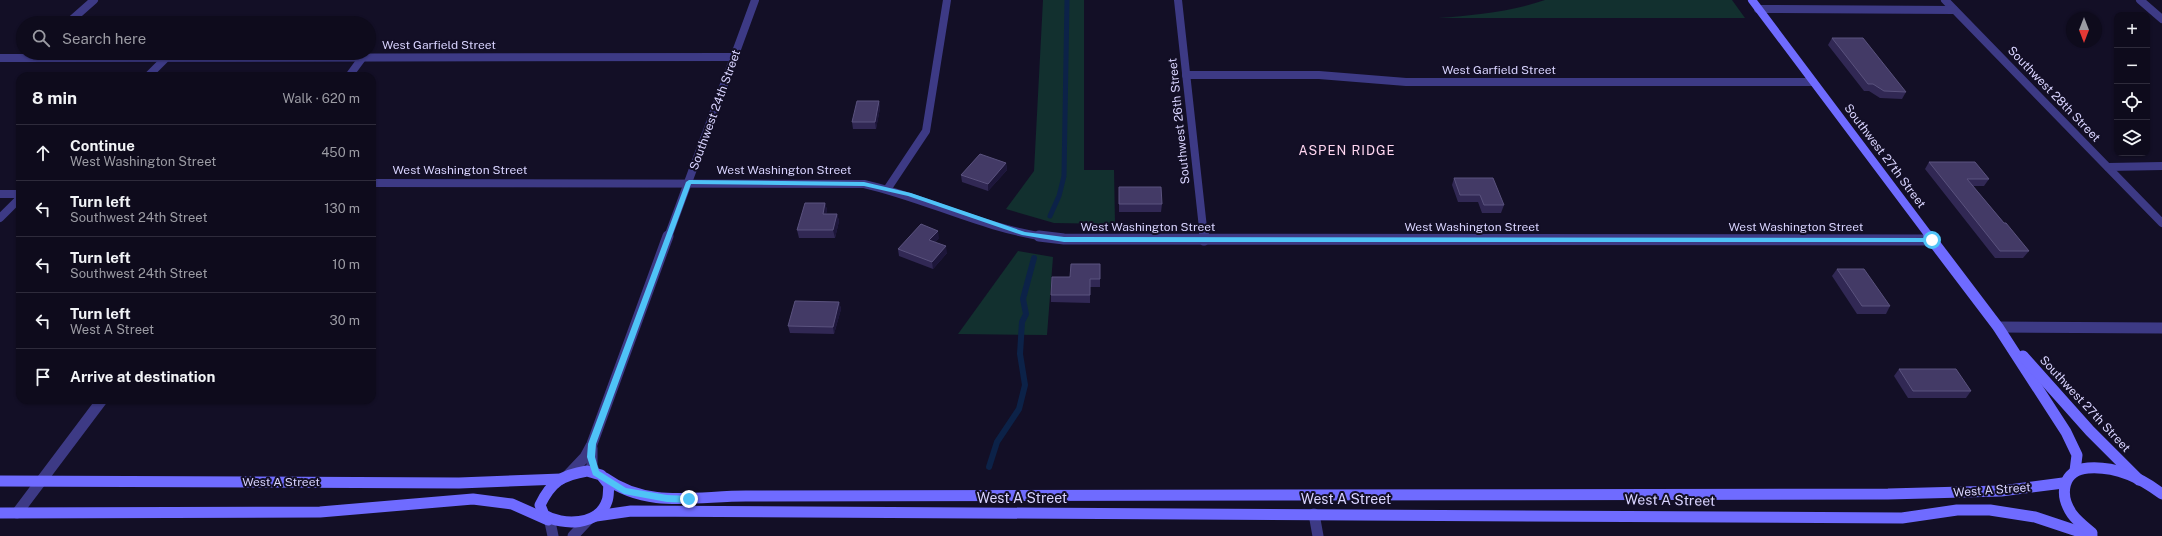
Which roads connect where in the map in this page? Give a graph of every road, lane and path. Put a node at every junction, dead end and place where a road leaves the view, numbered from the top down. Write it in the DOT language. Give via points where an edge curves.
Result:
graph roads {
  1 [pos="94,0"];
  2 [pos="755,0"];
  3 [pos="947,0"];
  4 [pos="1178,0"];
  5 [pos="1752,0"];
  6 [pos="1945,0"];
  7 [pos="2140,0"];
  8 [pos="1758,9"];
  9 [pos="1954,10"];
  10 [pos="76,16"];
  11 [pos="2162,19"];
  12 [pos="16,56"];
  13 [pos="734,57"];
  14 [pos="0,58"];
  15 [pos="376,58"];
  16 [pos="164,60"];
  17 [pos="361,60"];
  18 [pos="152,72"];
  19 [pos="352,72"];
  20 [pos="1186,75"];
  21 [pos="1814,82"];
  22 [pos="2108,166"];
  23 [pos="2162,166"];
  24 [pos="689,182"];
  25 [pos="376,183"];
  26 [pos="888,188"];
  27 [pos="0,194"];
  28 [pos="16,194"];
  29 [pos="16,202"];
  30 [pos="0,218"];
  31 [pos="2162,223"];
  32 [pos="1204,240"];
  33 [pos="1932,240"];
  34 [pos="1998,327"];
  35 [pos="2162,328"];
  36 [pos="99,404"];
  37 [pos="592,444"];
  38 [pos="2075,471"];
  39 [pos="600,476"];
  40 [pos="564,477"];
  41 [pos="2139,480"];
  42 [pos="0,481"];
  43 [pos="41,481"];
  44 [pos="2063,483"];
  45 [pos="2160,492"];
  46 [pos="0,513"];
  47 [pos="16,513"];
  48 [pos="1314,514"];
  49 [pos="592,518"];
  50 [pos="549,521"];
  51 [pos="553,536"];
  52 [pos="573,536"];
  53 [pos="1318,536"];
  54 [pos="2092,536"];
  55 [pos="2096,536"];
  1 -- 10 [label="street"];
  2 -- 13 [label="street, Southwest 24th Street"];
  3 -- 26 [label="street" via="926,131"];
  4 -- 20 [label="street, Southwest 26th Street"];
  5 -- 8 [label="main road, Southwest 27th Street"];
  6 -- 9 [label="street, Southwest 28th Street"];
  7 -- 11 [label="street"];
  8 -- 9 [label="street"];
  8 -- 21 [label="main road, Southwest 27th Street"];
  9 -- 22 [label="street, Southwest 28th Street"];
  12 -- 14 [label="street, West Garfield Street"];
  13 -- 15 [label="street, West Garfield Street"];
  13 -- 24 [label="street, Southwest 24th Street"];
  16 -- 18 [label="street"];
  17 -- 19 [label="street"];
  20 -- 21 [label="street, West Garfield Street" via="1318,75 1406,82"];
  20 -- 32 [label="street, Southwest 26th Street"];
  21 -- 33 [label="main road, Southwest 27th Street"];
  22 -- 23 [label="street"];
  22 -- 31 [label="street, Southwest 28th Street"];
  24 -- 25 [label="street, West Washington Street"];
  24 -- 26 [label="street, West Washington Street" via="836,182"];
  24 -- 37 [label="street, Southwest 24th Street"];
  26 -- 32 [label="street, West Washington Street" via="1006,228 1045,237"];
  27 -- 28 [label="street"];
  29 -- 30 [label="street"];
  32 -- 33 [label="street, West Washington Street"];
  33 -- 34 [label="main road, Southwest 27th Street"];
  34 -- 35 [label="street"];
  34 -- 38 [label="main road, Southwest 27th Street" via="2066,432 2077,455"];
  34 -- 41 [label="main road, Southwest 27th Street" via="2090,430"];
  36 -- 43 [label="street"];
  37 -- 39 [label="street, Southwest 24th Street" via="592,466"];
  37 -- 40 [label="street, Southwest 24th Street" via="585,457"];
  38 -- 41 [label="main road" via="2104,468"];
  38 -- 44 [label="main road" via="2067,476"];
  39 -- 40 [label="main road" via="587,471"];
  39 -- 44 [label="main road, West A Street" via="612,485 632,493 667,499 725,496 1888,494 2001,491"];
  39 -- 49 [label="main road" via="609,485 608,500"];
  40 -- 43 [label="main road, West A Street" via="543,481 459,483"];
  40 -- 50 [label="main road" via="545,495 541,504 542,513"];
  41 -- 45 [label="main road"];
  42 -- 43 [label="main road, West A Street"];
  43 -- 47 [label="street"];
  44 -- 55 [label="main road" via="2063,495 2069,510"];
  46 -- 47 [label="main road"];
  47 -- 50 [label="main road" via="320,512 496,499 527,508"];
  48 -- 49 [label="main road, West A Street" via="631,511"];
  48 -- 53 [label="street"];
  48 -- 54 [label="main road, West A Street" via="1902,518 1976,509 2028,516"];
  49 -- 50 [label="main road" via="568,526"];
  49 -- 52 [label="street"];
  50 -- 51 [label="street"];
}
